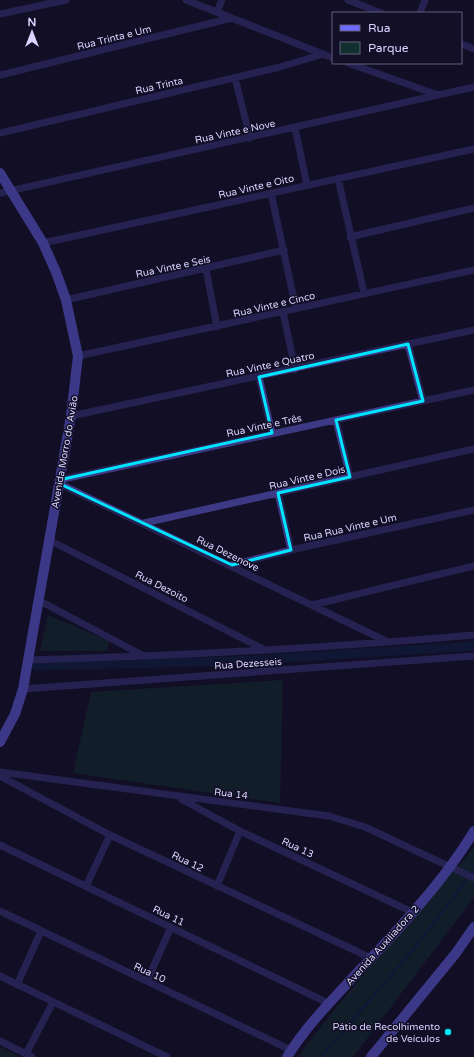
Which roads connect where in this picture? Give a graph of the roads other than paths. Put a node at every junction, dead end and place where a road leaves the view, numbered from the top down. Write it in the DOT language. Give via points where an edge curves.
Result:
graph roads {
  1 [pos="66,0"];
  2 [pos="186,0"];
  3 [pos="222,0"];
  4 [pos="348,0"];
  5 [pos="425,0"];
  6 [pos="217,12"];
  7 [pos="378,12"];
  8 [pos="420,12"];
  9 [pos="0,14"];
  10 [pos="232,18"];
  11 [pos="462,44"];
  12 [pos="474,49"];
  13 [pos="323,54"];
  14 [pos="332,58"];
  15 [pos="351,64"];
  16 [pos="0,75"];
  17 [pos="235,78"];
  18 [pos="474,87"];
  19 [pos="439,96"];
  20 [pos="295,128"];
  21 [pos="0,133"];
  22 [pos="250,138"];
  23 [pos="474,149"];
  24 [pos="0,172"];
  25 [pos="338,178"];
  26 [pos="307,185"];
  27 [pos="11,190"];
  28 [pos="0,193"];
  29 [pos="271,193"];
  30 [pos="474,208"];
  31 [pos="350,237"];
  32 [pos="43,243"];
  33 [pos="284,250"];
  34 [pos="206,269"];
  35 [pos="474,270"];
  36 [pos="364,293"];
  37 [pos="66,300"];
  38 [pos="296,309"];
  39 [pos="282,312"];
  40 [pos="217,327"];
  41 [pos="474,330"];
  42 [pos="408,344"];
  43 [pos="78,356"];
  44 [pos="295,368"];
  45 [pos="259,377"];
  46 [pos="474,390"];
  47 [pos="423,400"];
  48 [pos="71,416"];
  49 [pos="336,420"];
  50 [pos="272,433"];
  51 [pos="474,449"];
  52 [pos="350,477"];
  53 [pos="59,481"];
  54 [pos="278,493"];
  55 [pos="474,510"];
  56 [pos="144,523"];
  57 [pos="49,540"];
  58 [pos="291,550"];
  59 [pos="232,565"];
  60 [pos="474,566"];
  61 [pos="38,600"];
  62 [pos="312,604"];
  63 [pos="474,635"];
  64 [pos="388,643"];
  65 [pos="265,650"];
  66 [pos="474,656"];
  67 [pos="145,657"];
  68 [pos="28,660"];
  69 [pos="23,690"];
  70 [pos="0,742"];
  71 [pos="0,772"];
  72 [pos="0,776"];
  73 [pos="177,796"];
  74 [pos="240,831"];
  75 [pos="474,831"];
  76 [pos="110,834"];
  77 [pos="0,845"];
  78 [pos="450,866"];
  79 [pos="474,878"];
  80 [pos="86,886"];
  81 [pos="217,886"];
  82 [pos="0,911"];
  83 [pos="412,912"];
  84 [pos="474,927"];
  85 [pos="171,928"];
  86 [pos="41,931"];
  87 [pos="371,958"];
  88 [pos="0,976"];
  89 [pos="147,981"];
  90 [pos="17,985"];
  91 [pos="53,1002"];
  92 [pos="328,1003"];
  93 [pos="0,1041"];
  94 [pos="289,1054"];
  95 [pos="29,1055"];
  96 [pos="167,1057"];
  97 [pos="371,1057"];
  1 -- 9 [label="street"];
  2 -- 6 [label="street"];
  3 -- 6 [label="street"];
  4 -- 7 [label="street"];
  5 -- 8 [label="street"];
  6 -- 10 [label="street"];
  10 -- 13 [label="street"];
  10 -- 16 [label="street, Rua Trinta e Um"];
  11 -- 12 [label="street"];
  13 -- 14 [label="street"];
  13 -- 17 [label="street, Rua Trinta"];
  15 -- 19 [label="street"];
  17 -- 21 [label="street, Rua Trinta"];
  17 -- 22 [label="street"];
  18 -- 19 [label="street, Rua Vinte e Nove"];
  19 -- 20 [label="street, Rua Vinte e Nove"];
  20 -- 22 [label="street, Rua Vinte e Nove"];
  20 -- 26 [label="street"];
  22 -- 27 [label="street, Rua Vinte e Nove"];
  23 -- 25 [label="street, Rua Vinte e Oito"];
  24 -- 27 [label="street, Avenida Morro do Avião"];
  25 -- 26 [label="street, Rua Vinte e Oito"];
  25 -- 31 [label="street"];
  26 -- 29 [label="street, Rua Vinte e Oito"];
  27 -- 28 [label="street, Rua Vinte e Nove"];
  27 -- 32 [label="street, Avenida Morro do Avião"];
  29 -- 32 [label="street, Rua Vinte e Oito"];
  29 -- 33 [label="street"];
  30 -- 31 [label="street"];
  31 -- 36 [label="street"];
  32 -- 37 [label="street, Avenida Morro do Avião"];
  33 -- 34 [label="street, Rua Vinte e Seis"];
  33 -- 38 [label="street"];
  34 -- 37 [label="street, Rua Vinte e Seis"];
  34 -- 40 [label="street"];
  35 -- 36 [label="street, Rua Vinte e Cinco"];
  36 -- 38 [label="street, Rua Vinte e Cinco"];
  37 -- 43 [label="street, Avenida Morro do Avião"];
  38 -- 39 [label="street, Rua Vinte e Cinco"];
  39 -- 40 [label="street, Rua Vinte e Cinco"];
  39 -- 44 [label="street"];
  40 -- 43 [label="street, Rua Vinte e Cinco"];
  41 -- 42 [label="street, Rua Vinte e Quatro"];
  42 -- 44 [label="street, Rua Vinte e Quatro"];
  42 -- 47 [label="street"];
  43 -- 48 [label="street, Avenida Morro do Avião"];
  44 -- 45 [label="street, Rua Vinte e Quatro"];
  45 -- 48 [label="street, Rua Vinte e Quatro"];
  45 -- 50 [label="street"];
  46 -- 47 [label="street, Rua Vinte e Três"];
  47 -- 49 [label="street, Rua Vinte e Três"];
  48 -- 53 [label="street, Avenida Morro do Avião"];
  49 -- 50 [label="street, Rua Vinte e Três"];
  49 -- 52 [label="street"];
  50 -- 53 [label="street, Rua Vinte e Três"];
  51 -- 52 [label="street, Rua Vinte e Dois"];
  52 -- 54 [label="street, Rua Vinte e Dois"];
  53 -- 56 [label="street, Rua Dezenove"];
  53 -- 57 [label="street, Avenida Morro do Avião"];
  54 -- 56 [label="street, Rua Vinte e Dois"];
  54 -- 58 [label="street"];
  55 -- 58 [label="street, Rua Rua Vinte e Um"];
  56 -- 59 [label="street, Rua Dezenove"];
  57 -- 61 [label="street, Avenida Morro do Avião"];
  57 -- 65 [label="street, Rua Dezoito"];
  58 -- 59 [label="street, Rua Rua Vinte e Um"];
  59 -- 62 [label="street, Rua Dezenove"];
  60 -- 62 [label="street"];
  61 -- 67 [label="street"];
  61 -- 68 [label="street, Avenida Morro do Avião"];
  62 -- 64 [label="street, Rua Dezenove"];
  63 -- 64 [label="street, Rua Dezesseis"];
  64 -- 65 [label="street, Rua Dezesseis"];
  65 -- 67 [label="street, Rua Dezesseis"];
  66 -- 69 [label="street, Rua Dezesseis"];
  67 -- 68 [label="street, Rua Dezesseis"];
  68 -- 69 [label="street, Avenida Morro do Avião"];
  69 -- 70 [label="street, Avenida Morro do Avião"];
  71 -- 73 [label="street, Rua 14"];
  72 -- 76 [label="street, Rua 12"];
  73 -- 74 [label="street, Rua 13"];
  73 -- 78 [label="street, Rua 14" via="346,820"];
  74 -- 81 [label="street"];
  74 -- 83 [label="street, Rua 13"];
  75 -- 78 [label="street, Avenida Auxiliadora 2"];
  76 -- 80 [label="street"];
  76 -- 81 [label="street, Rua 12"];
  77 -- 80 [label="street, Rua 11"];
  78 -- 79 [label="street, Rua 14"];
  78 -- 83 [label="street, Avenida Auxiliadora 2"];
  80 -- 85 [label="street, Rua 11"];
  81 -- 87 [label="street, Rua 12"];
  82 -- 86 [label="street, Rua 10"];
  83 -- 87 [label="street, Avenida Auxiliadora 2"];
  84 -- 97 [label="street" via="456,953"];
  85 -- 89 [label="street"];
  85 -- 92 [label="street, Rua 11"];
  86 -- 89 [label="street, Rua 10"];
  86 -- 90 [label="street"];
  87 -- 92 [label="street, Avenida Auxiliadora 2"];
  88 -- 90 [label="street"];
  89 -- 94 [label="street, Rua 10"];
  90 -- 91 [label="street"];
  91 -- 95 [label="street"];
  91 -- 96 [label="street"];
  92 -- 94 [label="street, Avenida Auxiliadora 2"];
  93 -- 95 [label="street"];
}
